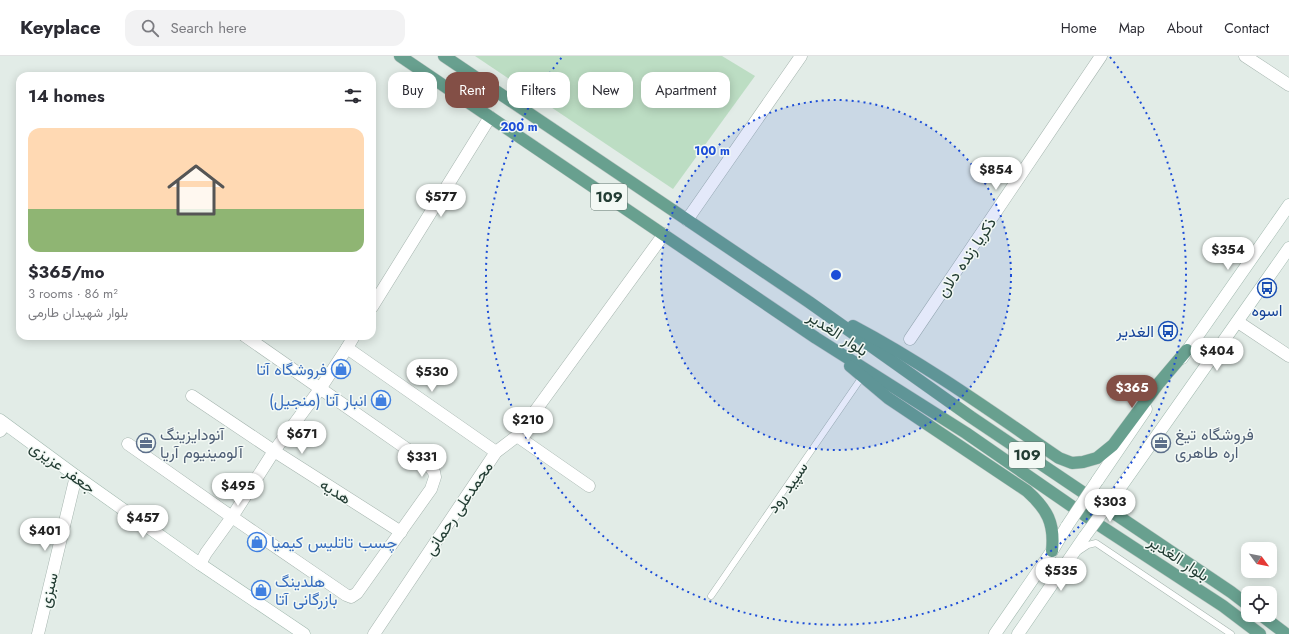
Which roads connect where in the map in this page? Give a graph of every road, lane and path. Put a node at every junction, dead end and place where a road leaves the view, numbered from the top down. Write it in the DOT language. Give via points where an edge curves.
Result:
graph roads {
  1 [pos="400,56"];
  2 [pos="444,56"];
  3 [pos="801,56"];
  4 [pos="1101,56"];
  5 [pos="1245,56"];
  6 [pos="1289,85"];
  7 [pos="490,117"];
  8 [pos="1289,205"];
  9 [pos="686,220"];
  10 [pos="664,234"];
  11 [pos="1289,248"];
  12 [pos="376,301"];
  13 [pos="809,302"];
  14 [pos="1238,322"];
  15 [pos="816,338"];
  16 [pos="910,339"];
  17 [pos="250,340"];
  18 [pos="352,340"];
  19 [pos="347,348"];
  20 [pos="1186,350"];
  21 [pos="1289,356"];
  22 [pos="862,377"];
  23 [pos="320,389"];
  24 [pos="192,396"];
  25 [pos="2,425"];
  26 [pos="517,436"];
  27 [pos="128,444"];
  28 [pos="274,451"];
  29 [pos="496,452"];
  30 [pos="76,476"];
  31 [pos="589,486"];
  32 [pos="232,517"];
  33 [pos="401,532"];
  34 [pos="1052,550"];
  35 [pos="1072,554"];
  36 [pos="200,564"];
  37 [pos="711,596"];
  38 [pos="1241,600"];
  39 [pos="1270,622"];
  40 [pos="38,634"];
  41 [pos="304,634"];
  42 [pos="374,634"];
  43 [pos="995,634"];
  44 [pos="1018,634"];
  45 [pos="1232,634"];
  46 [pos="1260,634"];
  47 [pos="1286,634"];
  1 -- 7 [label="main road, بلوار الغدیر / 109"];
  2 -- 9 [label="main road, بلوار الغدیر / 109"];
  3 -- 9 [label="street"];
  4 -- 16 [label="street, ذکریا زنده دلان"];
  5 -- 6 [label="street"];
  7 -- 10 [label="main road, بلوار الغدیر / 109"];
  7 -- 12 [label="street"];
  8 -- 20 [label="street"];
  9 -- 13 [label="main road, بلوار الغدیر / 109"];
  10 -- 15 [label="main road, بلوار الغدیر / 109"];
  10 -- 26 [label="street, محمدعلی رحمانی"];
  11 -- 14 [label="street"];
  13 -- 20 [label="main road" via="889,344 1059,458 1072,463 1098,458 1113,445"];
  13 -- 38 [label="main road, بلوار الغدیر / 109" via="971,417"];
  14 -- 21 [label="street"];
  14 -- 35 [label="street, bridge"];
  15 -- 22 [label="main road"];
  15 -- 46 [label="main road, بلوار الغدیر / 109" via="966,433 1099,525 1223,606"];
  17 -- 23 [label="street"];
  18 -- 19 [label="street"];
  19 -- 23 [label="street"];
  19 -- 29 [label="street"];
  20 -- 34 [label="street, bridge"];
  22 -- 34 [label="main road" via="888,398 1027,491 1047,513 1053,536"];
  22 -- 37 [label="lane, سپید رود"];
  23 -- 28 [label="street"];
  23 -- 33 [label="street" via="427,463 434,472 431,489"];
  24 -- 28 [label="street, هدیه"];
  25 -- 30 [label="street, جعفر عزیزی"];
  26 -- 29 [label="street, محمدعلی رحمانی"];
  26 -- 31 [label="street"];
  27 -- 32 [label="street"];
  28 -- 32 [label="street"];
  28 -- 33 [label="street, هدیه"];
  29 -- 42 [label="street, محمدعلی رحمانی"];
  30 -- 36 [label="street, جعفر عزیزی"];
  30 -- 40 [label="street, سبزی"];
  32 -- 33 [label="street" via="351,597 357,593"];
  32 -- 36 [label="street"];
  34 -- 43 [label="street"];
  35 -- 44 [label="street"];
  35 -- 45 [label="lane" via="1096,543"];
  36 -- 41 [label="street, جعفر عزیزی"];
  39 -- 47 [label="main road"];
}
